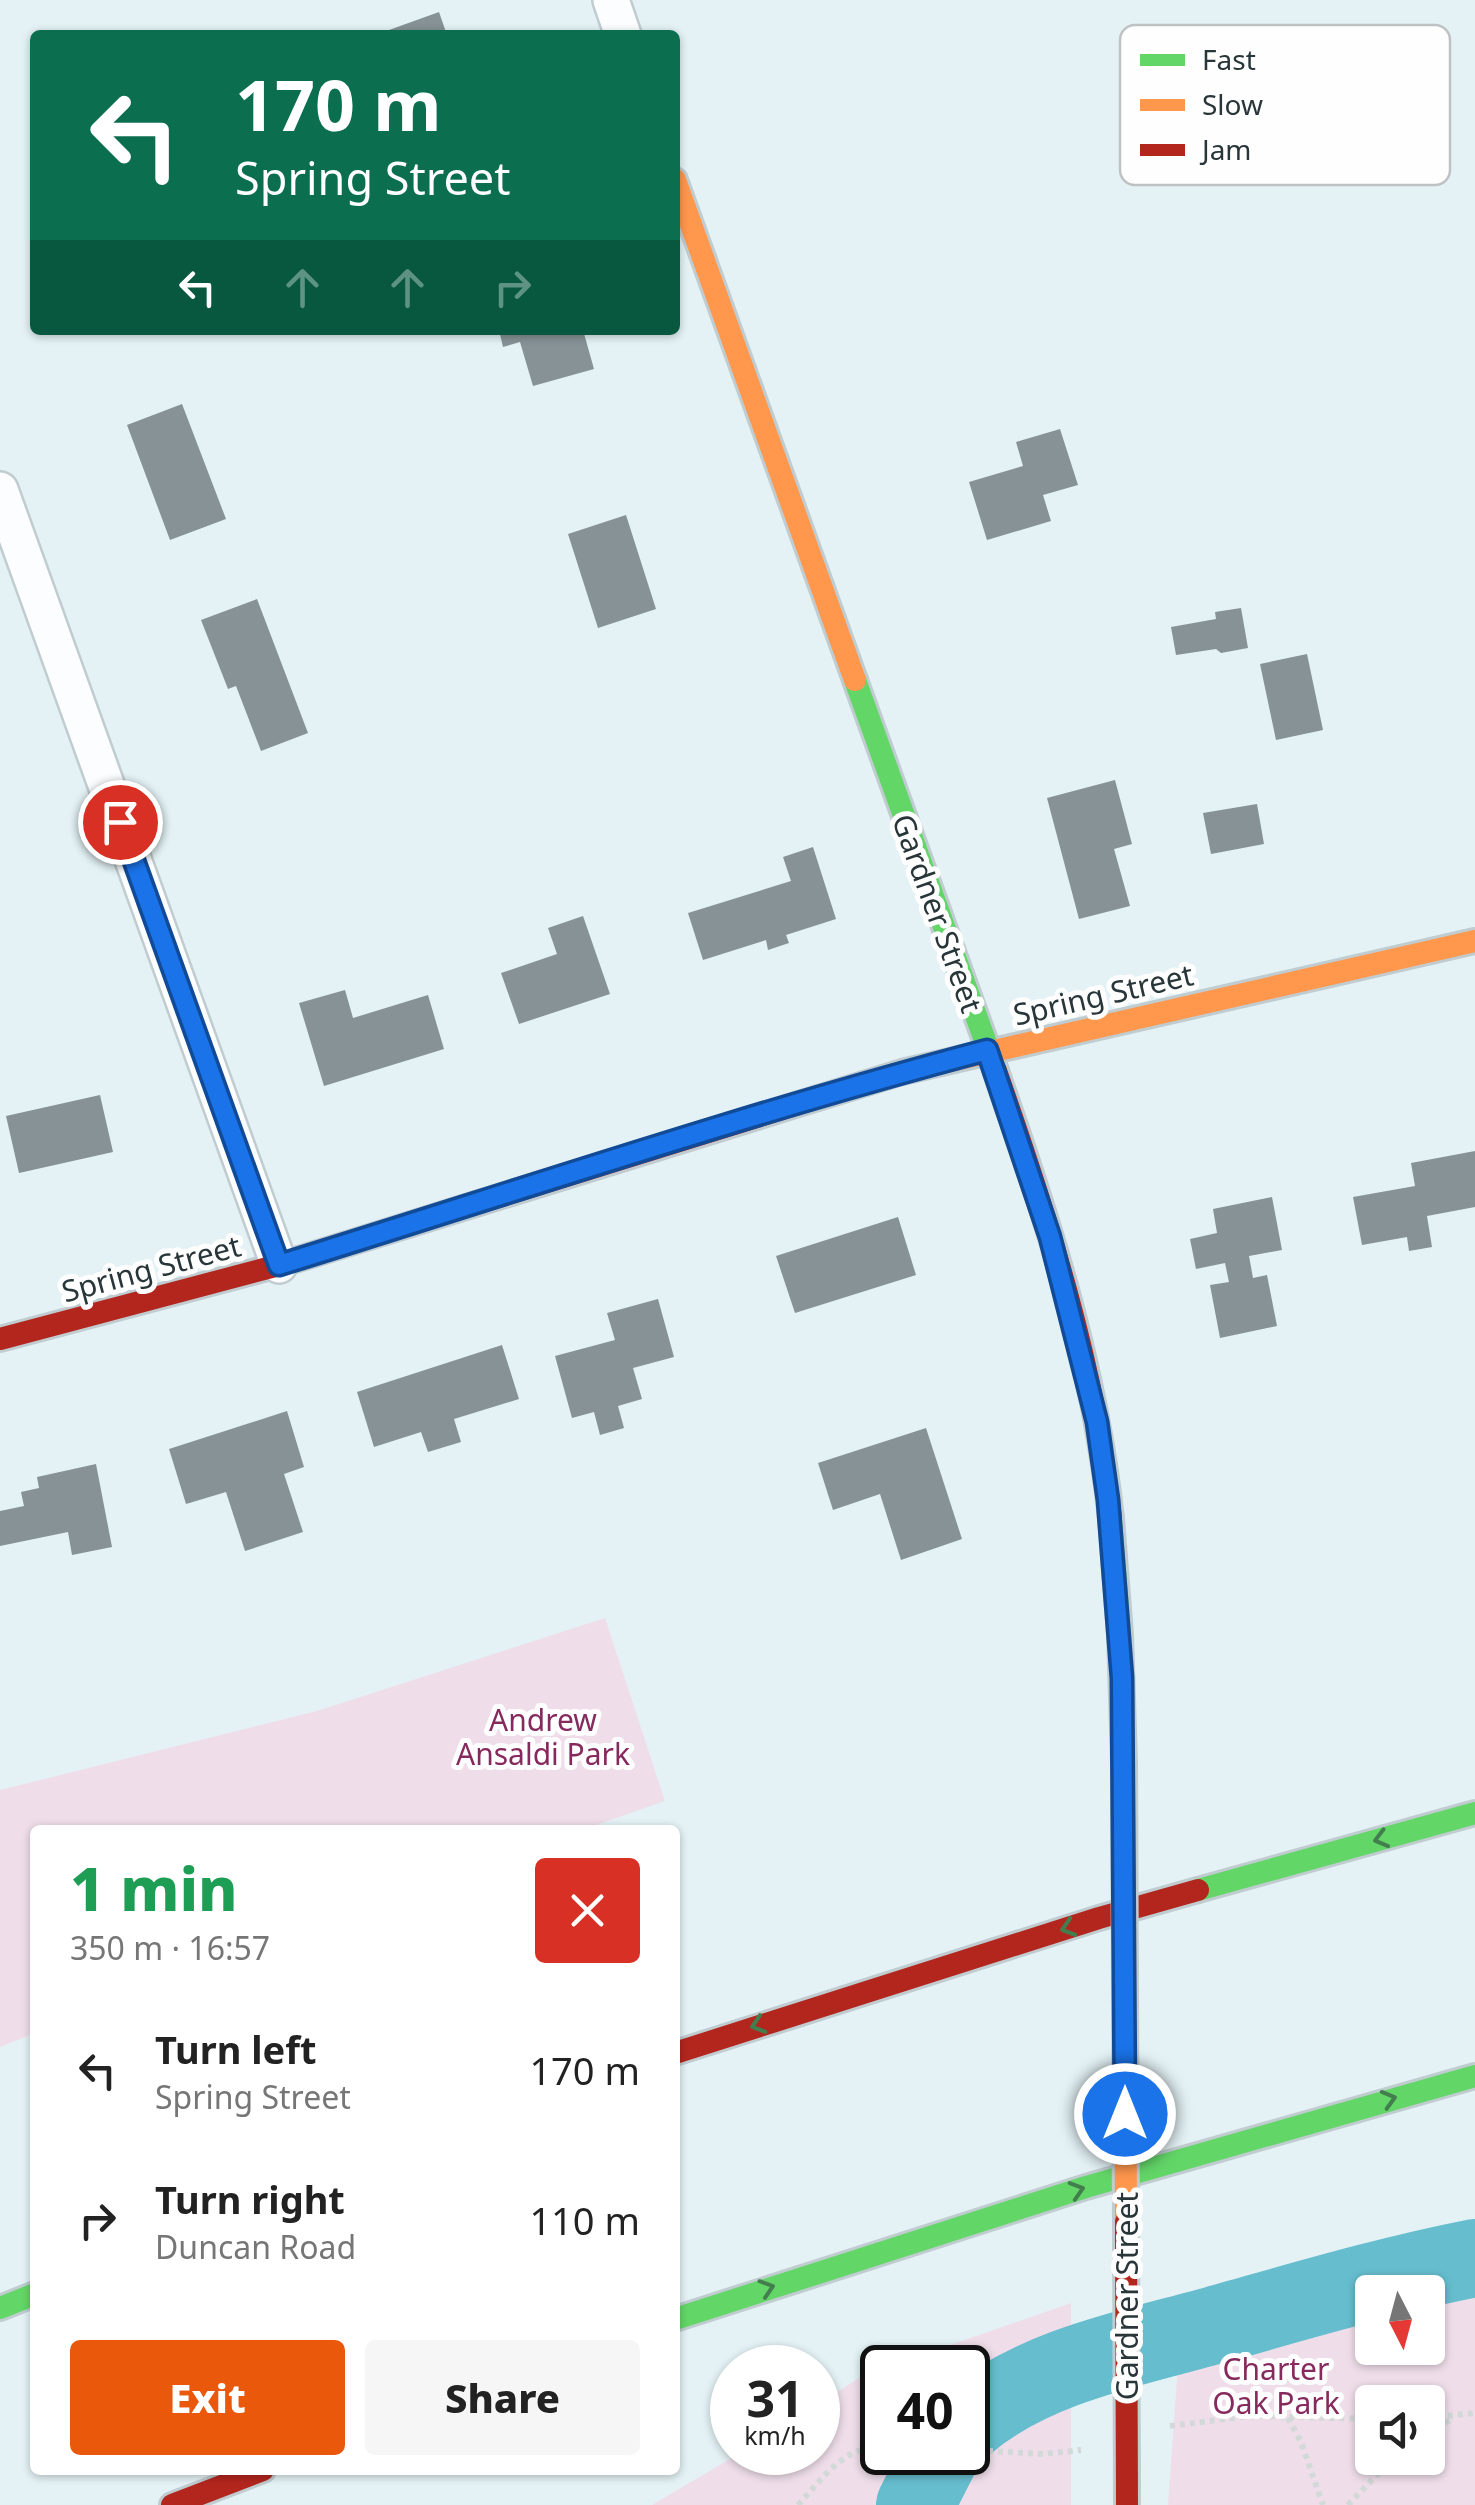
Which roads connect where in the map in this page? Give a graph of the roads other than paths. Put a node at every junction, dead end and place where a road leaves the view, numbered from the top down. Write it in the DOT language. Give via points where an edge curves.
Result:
graph roads {
  1 [pos="611,0"];
  2 [pos="622,30"];
  3 [pos="680,194"];
  4 [pos="0,490"];
  5 [pos="1475,941"];
  6 [pos="987,1050"];
  7 [pos="279,1265"];
  8 [pos="0,1339"];
  9 [pos="1475,1813"];
  10 [pos="680,2051"];
  11 [pos="1475,2076"];
  12 [pos="30,2296"];
  13 [pos="0,2308"];
  14 [pos="680,2317"];
  15 [pos="250,2475"];
  16 [pos="172,2505"];
  17 [pos="1127,2505"];
  1 -- 2 [label="street"];
  3 -- 6 [label="main road, Gardner Street"];
  4 -- 7 [label="street"];
  5 -- 6 [label="main road, Spring Street"];
  6 -- 7 [label="main road, Spring Street"];
  6 -- 17 [label="main road, Gardner Street, bridge" via="1050,1237 1097,1422 1117,1586 1124,1762"];
  7 -- 8 [label="main road, Spring Street"];
  9 -- 10 [label="main road, one-way" via="1099,1918"];
  14 -- 11 [label="main road, one-way" via="1086,2186"];
  12 -- 13 [label="main road"];
  15 -- 16 [label="main road"];
}
